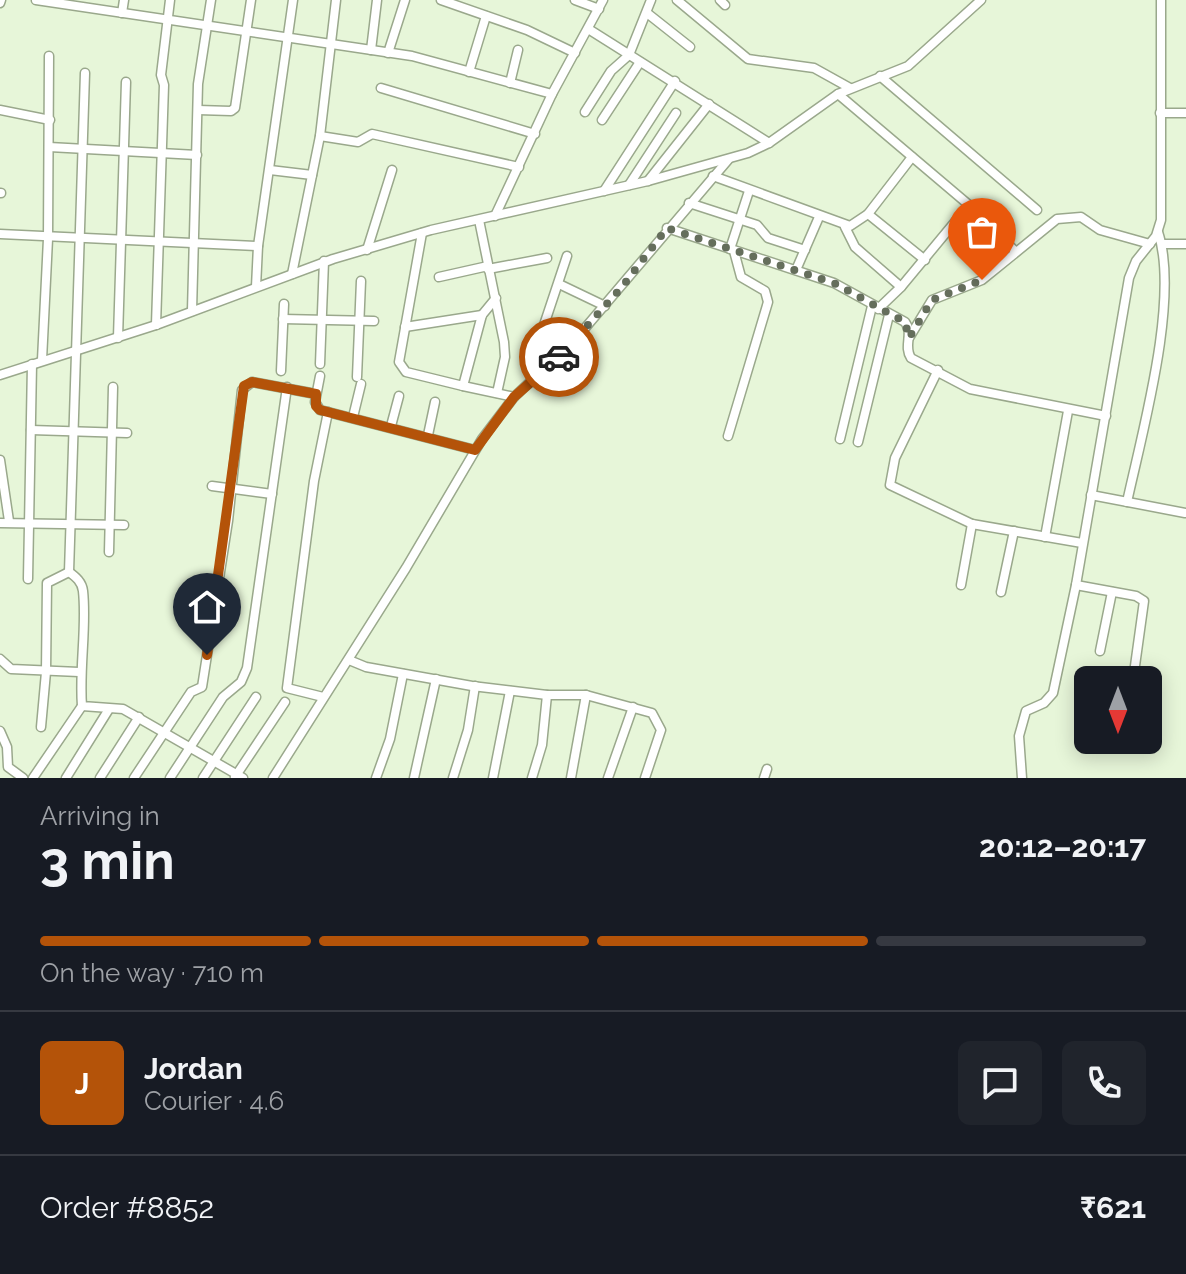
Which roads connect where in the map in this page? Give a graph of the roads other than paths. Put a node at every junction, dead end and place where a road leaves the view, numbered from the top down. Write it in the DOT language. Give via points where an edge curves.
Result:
graph roads {
  1 [pos="40,0"];
  2 [pos="124,0"];
  3 [pos="170,0"];
  4 [pos="211,0"];
  5 [pos="251,0"];
  6 [pos="293,0"];
  7 [pos="336,0"];
  8 [pos="377,0"];
  9 [pos="405,0"];
  10 [pos="441,0"];
  11 [pos="575,0"];
  12 [pos="651,0"];
  13 [pos="677,0"];
  14 [pos="981,0"];
  15 [pos="1161,0"];
  16 [pos="81,4"];
  17 [pos="601,4"];
  18 [pos="122,13"];
  19 [pos="647,13"];
  20 [pos="486,16"];
  21 [pos="167,21"];
  22 [pos="208,25"];
  23 [pos="590,30"];
  24 [pos="247,31"];
  25 [pos="288,38"];
  26 [pos="329,44"];
  27 [pos="690,47"];
  28 [pos="371,50"];
  29 [pos="518,50"];
  30 [pos="388,53"];
  31 [pos="575,53"];
  32 [pos="629,55"];
  33 [pos="49,56"];
  34 [pos="640,62"];
  35 [pos="469,72"];
  36 [pos="85,73"];
  37 [pos="880,76"];
  38 [pos="675,81"];
  39 [pos="126,82"];
  40 [pos="510,83"];
  41 [pos="381,88"];
  42 [pos="850,88"];
  43 [pos="552,94"];
  44 [pos="838,94"];
  45 [pos="709,104"];
  46 [pos="0,110"];
  47 [pos="198,110"];
  48 [pos="585,112"];
  49 [pos="676,113"];
  50 [pos="1160,113"];
  51 [pos="1186,113"];
  52 [pos="50,120"];
  53 [pos="602,120"];
  54 [pos="535,134"];
  55 [pos="320,136"];
  56 [pos="769,143"];
  57 [pos="49,147"];
  58 [pos="82,147"];
  59 [pos="121,150"];
  60 [pos="160,152"];
  61 [pos="197,155"];
  62 [pos="912,157"];
  63 [pos="729,158"];
  64 [pos="519,167"];
  65 [pos="270,170"];
  66 [pos="392,170"];
  67 [pos="312,175"];
  68 [pos="713,176"];
  69 [pos="648,181"];
  70 [pos="629,186"];
  71 [pos="604,191"];
  72 [pos="749,191"];
  73 [pos="689,203"];
  74 [pos="969,205"];
  75 [pos="1037,210"];
  76 [pos="868,214"];
  77 [pos="495,216"];
  78 [pos="819,217"];
  79 [pos="479,220"];
  80 [pos="739,221"];
  81 [pos="845,227"];
  82 [pos="667,228"];
  83 [pos="1158,232"];
  84 [pos="422,233"];
  85 [pos="0,234"];
  86 [pos="48,239"];
  87 [pos="81,239"];
  88 [pos="120,240"];
  89 [pos="159,241"];
  90 [pos="194,241"];
  91 [pos="1150,244"];
  92 [pos="1162,244"];
  93 [pos="1186,244"];
  94 [pos="258,246"];
  95 [pos="367,250"];
  96 [pos="732,250"];
  97 [pos="805,250"];
  98 [pos="1015,251"];
  99 [pos="567,256"];
  100 [pos="547,258"];
  101 [pos="925,260"];
  102 [pos="324,261"];
  103 [pos="488,268"];
  104 [pos="796,270"];
  105 [pos="292,274"];
  106 [pos="439,277"];
  107 [pos="361,281"];
  108 [pos="559,284"];
  109 [pos="256,287"];
  110 [pos="901,287"];
  111 [pos="496,298"];
  112 [pos="284,304"];
  113 [pos="605,306"];
  114 [pos="875,307"];
  115 [pos="192,311"];
  116 [pos="482,315"];
  117 [pos="889,315"];
  118 [pos="283,319"];
  119 [pos="322,320"];
  120 [pos="359,321"];
  121 [pos="374,321"];
  122 [pos="156,325"];
  123 [pos="405,327"];
  124 [pos="118,338"];
  125 [pos="909,338"];
  126 [pos="537,346"];
  127 [pos="75,352"];
  128 [pos="42,360"];
  129 [pos="32,364"];
  130 [pos="320,364"];
  131 [pos="938,370"];
  132 [pos="281,371"];
  133 [pos="0,375"];
  134 [pos="320,376"];
  135 [pos="463,386"];
  136 [pos="113,387"];
  137 [pos="287,387"];
  138 [pos="497,393"];
  139 [pos="316,394"];
  140 [pos="399,396"];
  141 [pos="514,397"];
  142 [pos="435,402"];
  143 [pos="1068,411"];
  144 [pos="328,412"];
  145 [pos="1106,416"];
  146 [pos="353,417"];
  147 [pos="391,426"];
  148 [pos="31,430"];
  149 [pos="73,431"];
  150 [pos="112,432"];
  151 [pos="127,433"];
  152 [pos="428,435"];
  153 [pos="728,436"];
  154 [pos="840,439"];
  155 [pos="858,442"];
  156 [pos="475,450"];
  157 [pos="0,460"];
  158 [pos="2,478"];
  159 [pos="212,486"];
  160 [pos="232,488"];
  161 [pos="272,494"];
  162 [pos="1091,495"];
  163 [pos="1127,502"];
  164 [pos="1185,513"];
  165 [pos="4,522"];
  166 [pos="29,523"];
  167 [pos="70,523"];
  168 [pos="110,524"];
  169 [pos="972,524"];
  170 [pos="124,525"];
  171 [pos="1014,531"];
  172 [pos="1045,537"];
  173 [pos="1082,543"];
  174 [pos="109,552"];
  175 [pos="69,572"];
  176 [pos="28,579"];
  177 [pos="961,585"];
  178 [pos="1076,585"];
  179 [pos="1001,592"];
  180 [pos="1112,592"];
  181 [pos="1100,651"];
  182 [pos="0,659"];
  183 [pos="349,660"];
  184 [pos="1135,666"];
  185 [pos="46,672"];
  186 [pos="79,672"];
  187 [pos="403,674"];
  188 [pos="436,679"];
  189 [pos="475,686"];
  190 [pos="510,691"];
  191 [pos="547,695"];
  192 [pos="586,695"];
  193 [pos="256,697"];
  194 [pos="323,697"];
  195 [pos="285,702"];
  196 [pos="82,706"];
  197 [pos="633,707"];
  198 [pos="109,709"];
  199 [pos="139,717"];
  200 [pos="41,727"];
  201 [pos="0,731"];
  202 [pos="167,732"];
  203 [pos="190,746"];
  204 [pos="214,760"];
  205 [pos="239,777"];
  206 [pos="277,777"];
  207 [pos="23,778"];
  208 [pos="33,778"];
  209 [pos="66,778"];
  210 [pos="100,778"];
  211 [pos="134,778"];
  212 [pos="170,778"];
  213 [pos="203,778"];
  214 [pos="376,778"];
  215 [pos="414,778"];
  216 [pos="453,778"];
  217 [pos="493,778"];
  218 [pos="532,778"];
  219 [pos="571,778"];
  220 [pos="608,778"];
  221 [pos="645,778"];
  222 [pos="1022,778"];
  1 -- 16 [label="street"];
  2 -- 18 [label="street"];
  3 -- 21 [label="street"];
  4 -- 22 [label="street"];
  5 -- 24 [label="street"];
  6 -- 25 [label="street"];
  7 -- 26 [label="street"];
  8 -- 28 [label="street"];
  9 -- 30 [label="street"];
  10 -- 20 [label="street"];
  11 -- 17 [label="street"];
  12 -- 19 [label="street"];
  13 -- 42 [label="street" via="748,59 814,68"];
  14 -- 37 [label="street" via="908,66"];
  15 -- 50 [label="street"];
  16 -- 18 [label="street"];
  17 -- 23 [label="street"];
  18 -- 21 [label="street"];
  19 -- 27 [label="street"];
  19 -- 32 [label="street"];
  20 -- 31 [label="street"];
  20 -- 35 [label="street"];
  21 -- 22 [label="street"];
  21 -- 60 [label="street"];
  22 -- 24 [label="street"];
  22 -- 47 [label="street"];
  23 -- 31 [label="street"];
  23 -- 32 [label="street"];
  24 -- 25 [label="street"];
  24 -- 47 [label="street" via="235,108"];
  25 -- 26 [label="street"];
  25 -- 65 [label="street"];
  26 -- 28 [label="street"];
  26 -- 55 [label="street"];
  28 -- 30 [label="street"];
  29 -- 40 [label="street"];
  30 -- 35 [label="street"];
  31 -- 43 [label="street"];
  32 -- 34 [label="street"];
  32 -- 48 [label="street" via="611,71"];
  33 -- 52 [label="street"];
  34 -- 38 [label="street"];
  34 -- 53 [label="street"];
  35 -- 40 [label="street"];
  36 -- 58 [label="street"];
  37 -- 42 [label="street"];
  37 -- 75 [label="street"];
  38 -- 45 [label="street"];
  38 -- 71 [label="street"];
  39 -- 59 [label="street"];
  40 -- 43 [label="street"];
  41 -- 54 [label="street"];
  42 -- 44 [label="street"];
  43 -- 54 [label="street"];
  44 -- 56 [label="street"];
  44 -- 62 [label="street"];
  45 -- 56 [label="street"];
  45 -- 69 [label="street"];
  46 -- 52 [label="street"];
  47 -- 61 [label="street"];
  49 -- 70 [label="street"];
  50 -- 51 [label="street"];
  50 -- 83 [label="street"];
  52 -- 57 [label="street"];
  54 -- 64 [label="street"];
  55 -- 64 [label="street" via="358,142 372,134"];
  55 -- 67 [label="street"];
  56 -- 63 [label="street"];
  57 -- 58 [label="street"];
  57 -- 86 [label="street"];
  58 -- 59 [label="street"];
  58 -- 87 [label="street"];
  59 -- 60 [label="street"];
  59 -- 88 [label="street"];
  60 -- 61 [label="street"];
  60 -- 89 [label="street"];
  61 -- 90 [label="street"];
  62 -- 74 [label="street"];
  62 -- 76 [label="street"];
  63 -- 68 [label="street"];
  63 -- 69 [label="street"];
  64 -- 77 [label="street"];
  65 -- 67 [label="street"];
  65 -- 94 [label="street"];
  66 -- 95 [label="street"];
  67 -- 105 [label="street"];
  68 -- 72 [label="street"];
  68 -- 73 [label="street"];
  69 -- 70 [label="street"];
  70 -- 71 [label="street"];
  71 -- 77 [label="street"];
  72 -- 78 [label="street"];
  72 -- 80 [label="street"];
  73 -- 80 [label="street"];
  73 -- 82 [label="street"];
  74 -- 98 [label="street"];
  74 -- 101 [label="street"];
  76 -- 81 [label="street"];
  76 -- 101 [label="street"];
  77 -- 79 [label="street"];
  78 -- 81 [label="street"];
  78 -- 97 [label="street"];
  79 -- 84 [label="street"];
  79 -- 103 [label="street"];
  80 -- 96 [label="street"];
  80 -- 97 [label="street"];
  81 -- 110 [label="street" via="855,247"];
  82 -- 96 [label="street"];
  82 -- 113 [label="street"];
  83 -- 91 [label="street"];
  83 -- 92 [label="street"];
  84 -- 95 [label="street"];
  84 -- 123 [label="street"];
  85 -- 86 [label="street"];
  86 -- 87 [label="street"];
  86 -- 128 [label="street"];
  87 -- 88 [label="street"];
  87 -- 127 [label="street"];
  88 -- 89 [label="street"];
  88 -- 124 [label="street"];
  89 -- 90 [label="street"];
  89 -- 122 [label="street"];
  90 -- 94 [label="street"];
  90 -- 115 [label="street"];
  91 -- 98 [label="street" via="1100,230 1071,215 1057,219"];
  91 -- 145 [label="street" via="1129,278"];
  92 -- 93 [label="street"];
  92 -- 163 [label="street" via="1162,316"];
  94 -- 109 [label="street"];
  95 -- 102 [label="street"];
  96 -- 104 [label="street"];
  96 -- 153 [label="street" via="738,273 765,291 768,302"];
  97 -- 104 [label="street"];
  98 -- 125 [label="street" via="982,280 932,300"];
  99 -- 108 [label="street"];
  100 -- 103 [label="street"];
  101 -- 110 [label="street"];
  102 -- 105 [label="street"];
  102 -- 119 [label="street"];
  103 -- 106 [label="street"];
  103 -- 111 [label="street"];
  104 -- 114 [label="street" via="834,283"];
  105 -- 109 [label="street"];
  107 -- 120 [label="street"];
  108 -- 113 [label="street"];
  108 -- 126 [label="street"];
  109 -- 115 [label="street"];
  110 -- 114 [label="street"];
  111 -- 116 [label="street"];
  111 -- 138 [label="street" via="505,357"];
  112 -- 118 [label="street"];
  113 -- 141 [label="street"];
  114 -- 117 [label="street"];
  114 -- 154 [label="street"];
  115 -- 122 [label="street"];
  116 -- 123 [label="street"];
  116 -- 135 [label="street"];
  117 -- 125 [label="street" via="905,322"];
  117 -- 155 [label="street"];
  118 -- 119 [label="street"];
  118 -- 132 [label="street"];
  119 -- 120 [label="street"];
  119 -- 130 [label="street"];
  120 -- 121 [label="street"];
  120 -- 146 [label="street"];
  122 -- 124 [label="street"];
  123 -- 135 [label="street" via="402,368"];
  124 -- 127 [label="street"];
  125 -- 131 [label="street" via="911,358"];
  127 -- 128 [label="street"];
  127 -- 149 [label="street"];
  128 -- 129 [label="street"];
  129 -- 133 [label="street"];
  129 -- 148 [label="street"];
  131 -- 143 [label="street" via="970,389"];
  131 -- 169 [label="street" via="895,458 890,485"];
  134 -- 139 [label="street"];
  135 -- 138 [label="street"];
  136 -- 150 [label="street"];
  137 -- 139 [label="street"];
  137 -- 160 [label="street" via="252,382 244,386"];
  137 -- 161 [label="street"];
  138 -- 141 [label="street"];
  139 -- 144 [label="street" via="316,406"];
  140 -- 147 [label="street"];
  141 -- 156 [label="street"];
  142 -- 152 [label="street"];
  143 -- 145 [label="street"];
  143 -- 172 [label="street"];
  144 -- 146 [label="street"];
  144 -- 194 [label="street" via="287,688"];
  145 -- 162 [label="street"];
  146 -- 147 [label="street"];
  147 -- 152 [label="street"];
  148 -- 149 [label="street"];
  148 -- 166 [label="street"];
  149 -- 150 [label="street"];
  149 -- 167 [label="street"];
  150 -- 151 [label="street"];
  150 -- 168 [label="street"];
  152 -- 156 [label="street"];
  156 -- 183 [label="street"];
  157 -- 158 [label="street"];
  158 -- 165 [label="street"];
  159 -- 160 [label="street"];
  160 -- 161 [label="street"];
  160 -- 202 [label="street" via="202,687 191,692"];
  161 -- 203 [label="street" via="247,668"];
  162 -- 163 [label="street"];
  162 -- 173 [label="street"];
  163 -- 164 [label="street"];
  165 -- 166 [label="street"];
  166 -- 167 [label="street"];
  166 -- 176 [label="street"];
  167 -- 168 [label="street"];
  167 -- 175 [label="street"];
  168 -- 170 [label="street"];
  168 -- 174 [label="street"];
  169 -- 171 [label="street"];
  169 -- 177 [label="street"];
  171 -- 172 [label="street"];
  171 -- 179 [label="street"];
  172 -- 173 [label="street"];
  173 -- 178 [label="street"];
  175 -- 185 [label="street" via="47,583"];
  175 -- 186 [label="street" via="83,591"];
  178 -- 180 [label="street"];
  178 -- 222 [label="street" via="1053,693 1026,711 1020,724"];
  180 -- 181 [label="street"];
  180 -- 184 [label="street" via="1144,601"];
  182 -- 185 [label="street" via="11,669"];
  183 -- 187 [label="street"];
  183 -- 194 [label="street"];
  185 -- 186 [label="street"];
  185 -- 200 [label="street"];
  186 -- 196 [label="street"];
  187 -- 188 [label="street"];
  187 -- 214 [label="street"];
  188 -- 189 [label="street"];
  188 -- 215 [label="street"];
  189 -- 190 [label="street"];
  189 -- 216 [label="street"];
  190 -- 191 [label="street"];
  190 -- 217 [label="street"];
  191 -- 192 [label="street"];
  191 -- 218 [label="street"];
  192 -- 197 [label="street"];
  192 -- 219 [label="street"];
  193 -- 204 [label="street"];
  194 -- 206 [label="street"];
  195 -- 205 [label="street"];
  196 -- 198 [label="street"];
  196 -- 208 [label="street"];
  197 -- 220 [label="street"];
  197 -- 221 [label="street" via="652,713 661,730"];
  198 -- 199 [label="street"];
  198 -- 209 [label="street"];
  199 -- 202 [label="street"];
  199 -- 210 [label="street"];
  201 -- 207 [label="street" via="8,767"];
  202 -- 203 [label="street"];
  202 -- 211 [label="street"];
  203 -- 204 [label="street"];
  203 -- 212 [label="street"];
  204 -- 205 [label="street"];
  204 -- 213 [label="street"];
}
